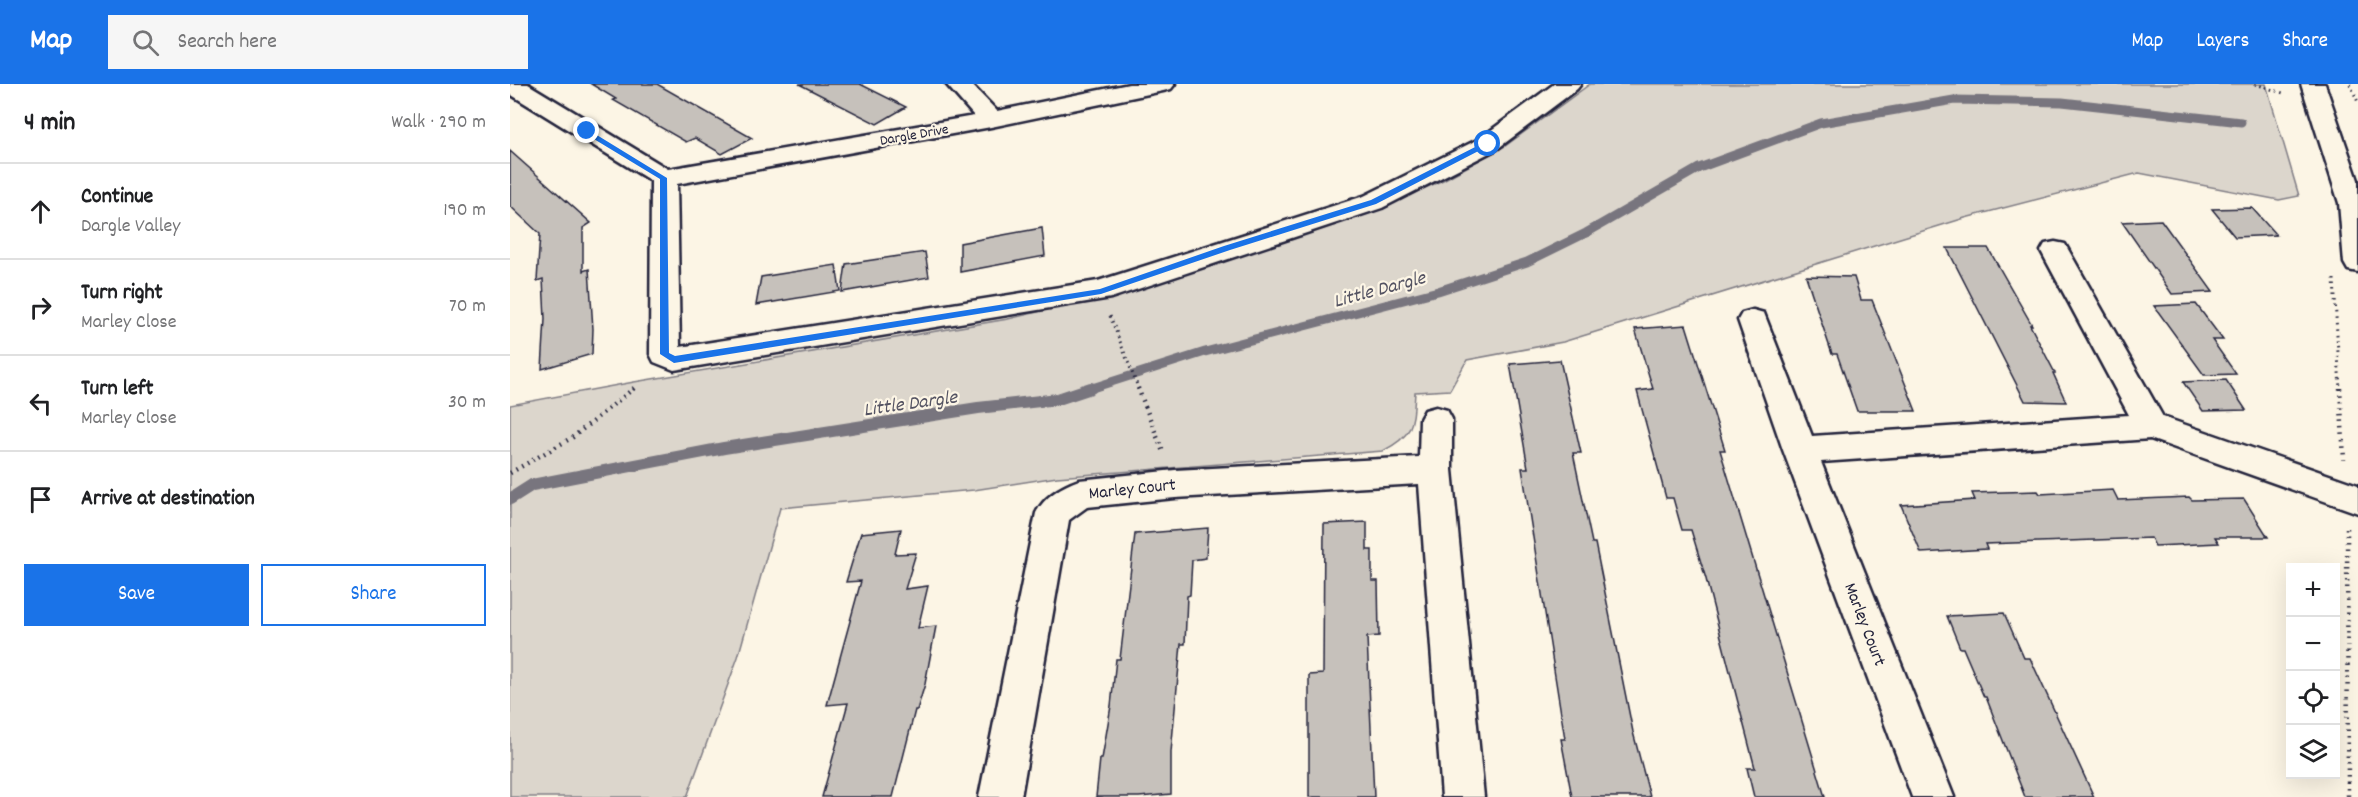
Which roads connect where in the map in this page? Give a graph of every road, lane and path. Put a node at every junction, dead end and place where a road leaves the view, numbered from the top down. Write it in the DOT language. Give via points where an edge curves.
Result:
graph roads {
  1 [pos="511,84"];
  2 [pos="958,84"];
  3 [pos="1163,84"];
  4 [pos="1569,84"];
  5 [pos="2255,84"];
  6 [pos="2313,84"];
  7 [pos="2350,84"];
  8 [pos="2283,93"];
  9 [pos="2358,102"];
  10 [pos="991,120"];
  11 [pos="664,178"];
  12 [pos="2055,251"];
  13 [pos="2346,267"];
  14 [pos="1107,307"];
  15 [pos="1753,320"];
  16 [pos="635,388"];
  17 [pos="1436,419"];
  18 [pos="2151,426"];
  19 [pos="1800,450"];
  20 [pos="1436,470"];
  21 [pos="510,473"];
  22 [pos="1175,484"];
  23 [pos="2352,497"];
  24 [pos="1000,797"];
  25 [pos="1463,797"];
  26 [pos="1933,797"];
  27 [pos="2348,797"];
  1 -- 11 [label="street"];
  2 -- 10 [label="street"];
  3 -- 10 [label="street, Dargle Drive"];
  4 -- 11 [label="street" via="1488,144 1373,202 1101,291 674,360 665,354"];
  5 -- 8 [label="path"];
  6 -- 13 [label="street" via="2352,203"];
  7 -- 9 [label="path"];
  10 -- 11 [label="street, Dargle Drive"];
  12 -- 18 [label="street"];
  13 -- 23 [label="path"];
  14 -- 22 [label="path"];
  15 -- 19 [label="street, Marley Court"];
  16 -- 21 [label="path" via="573,437"];
  17 -- 20 [label="street"];
  18 -- 19 [label="street"];
  18 -- 23 [label="street"];
  19 -- 26 [label="street, Marley Court"];
  20 -- 22 [label="street, Marley Court"];
  20 -- 25 [label="street"];
  22 -- 24 [label="street, Marley Court" via="1079,494 1053,513"];
  23 -- 27 [label="path"];
}
